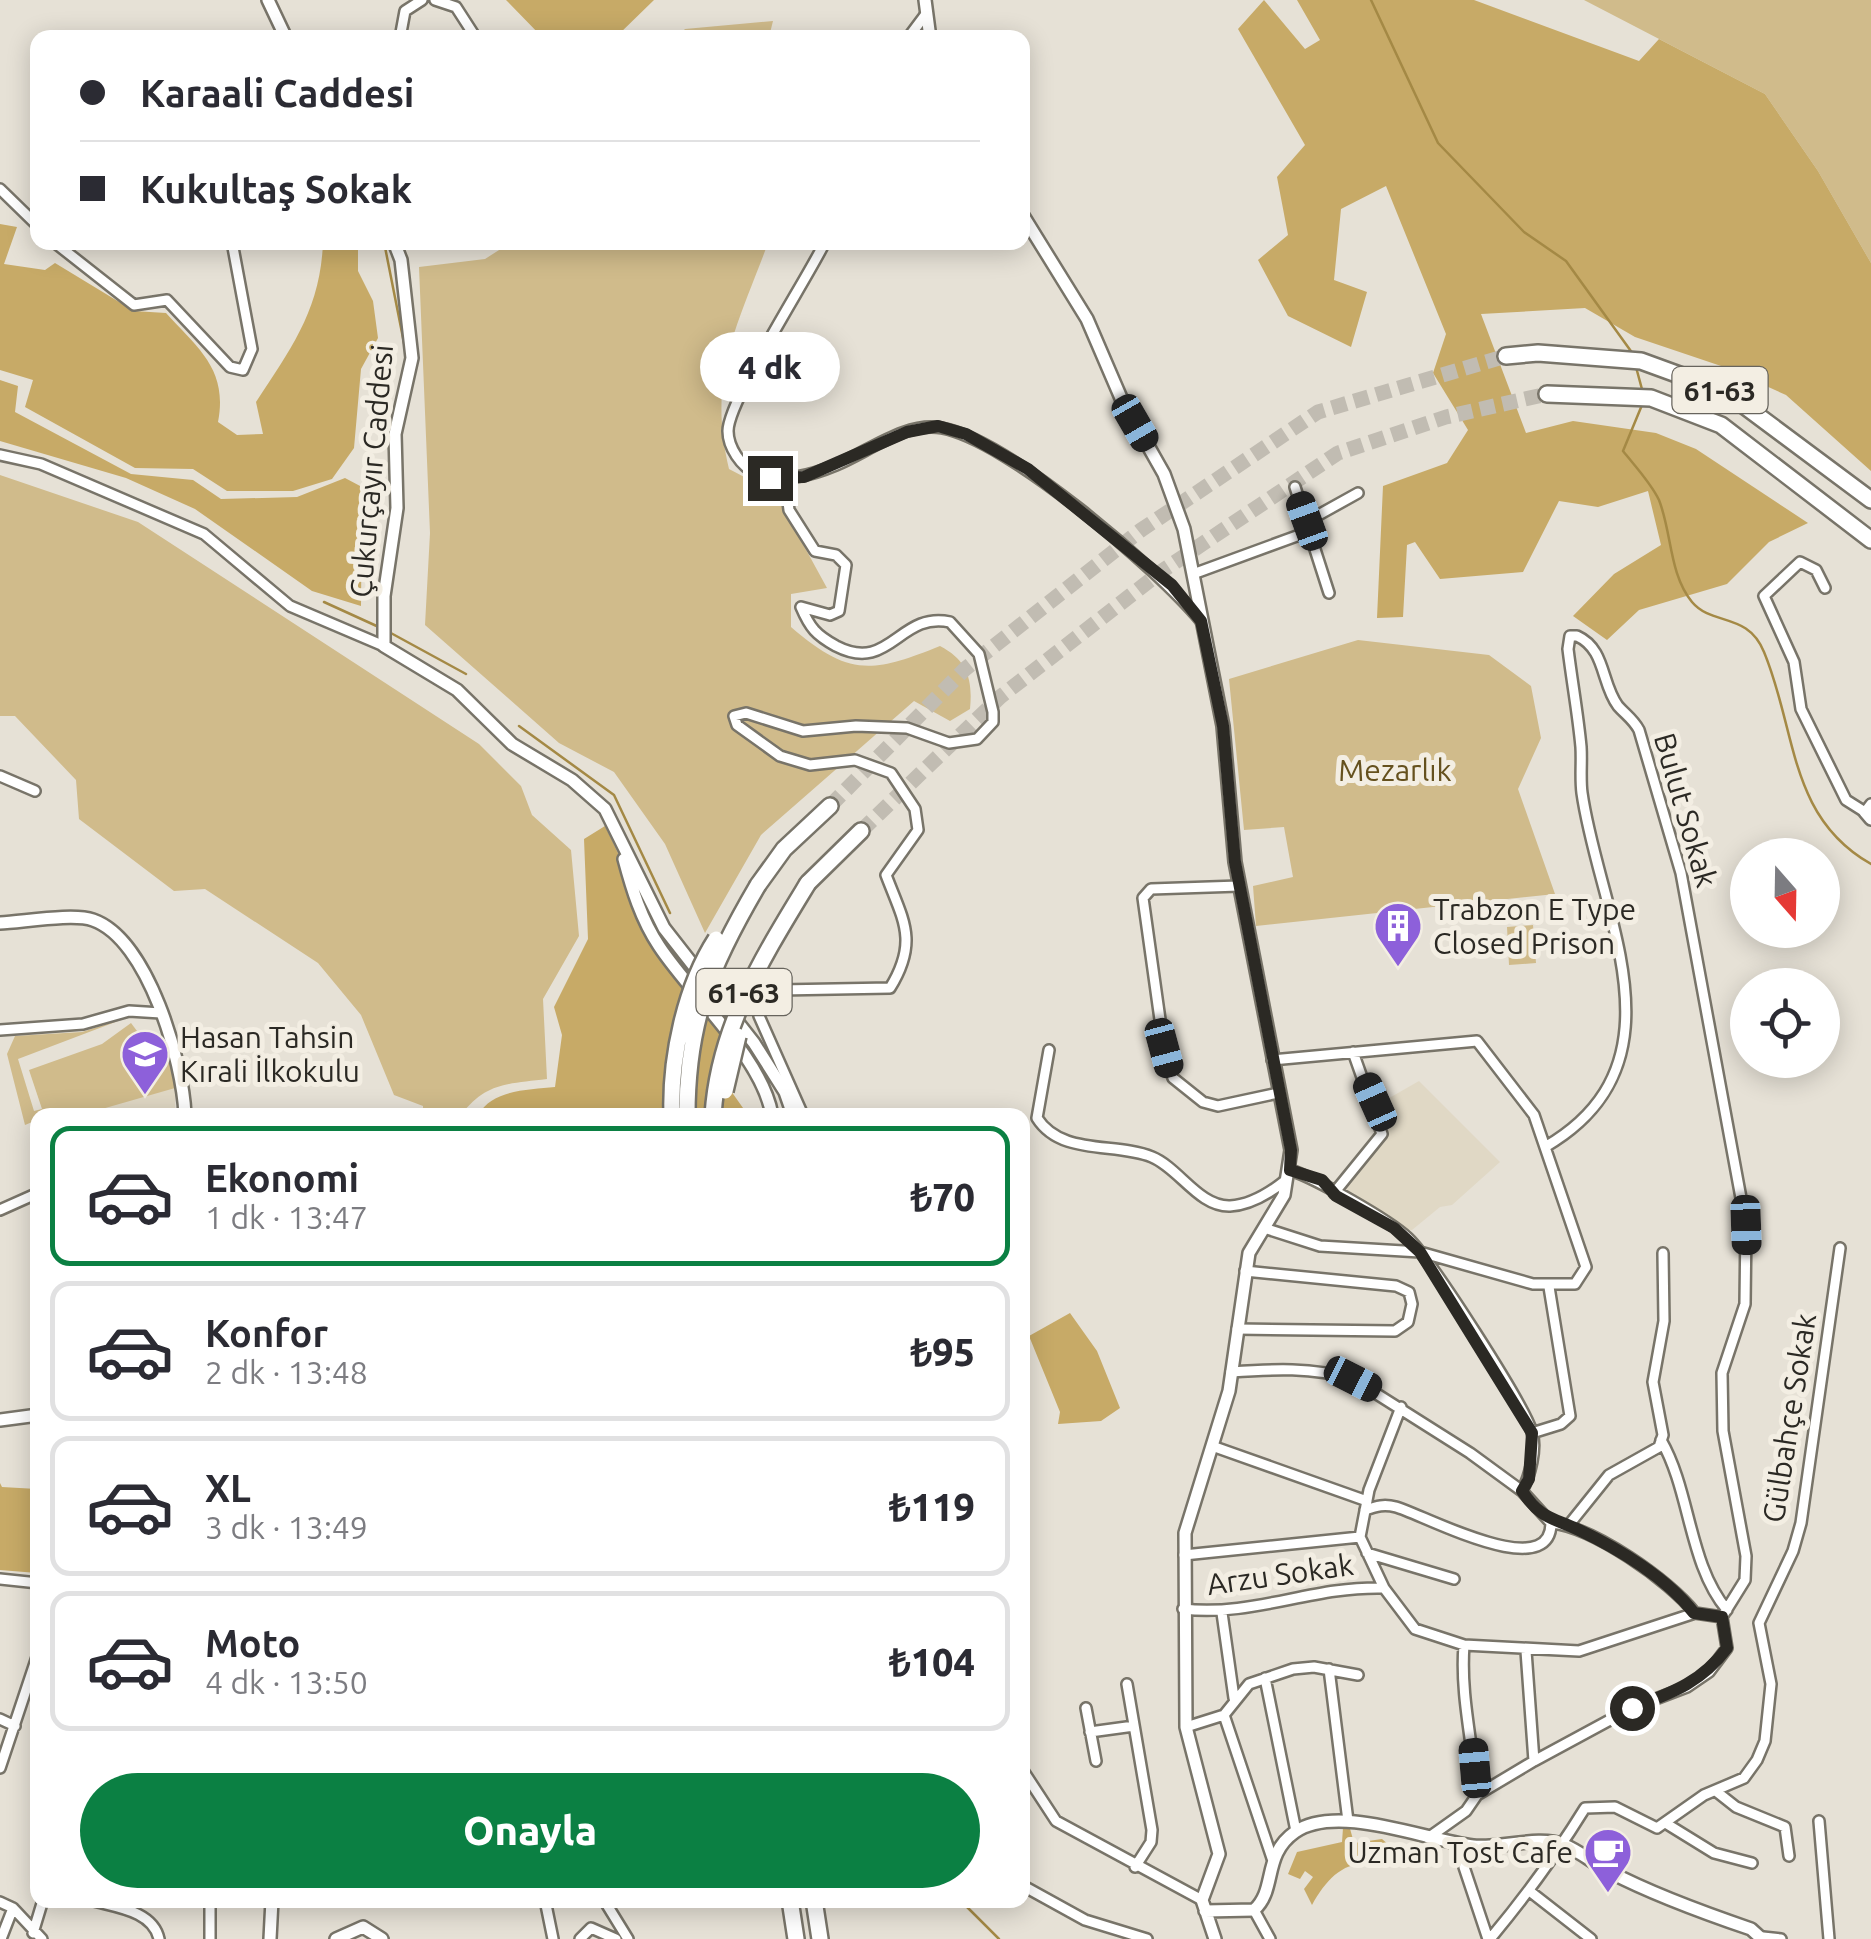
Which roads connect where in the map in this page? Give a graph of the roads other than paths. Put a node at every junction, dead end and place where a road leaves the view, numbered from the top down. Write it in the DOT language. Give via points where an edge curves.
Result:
graph roads {
  1 [pos="268,0"];
  2 [pos="422,0"];
  3 [pos="435,0"];
  4 [pos="925,0"];
  5 [pos="926,14"];
  6 [pos="282,30"];
  7 [pos="402,30"];
  8 [pos="471,30"];
  9 [pos="914,30"];
  10 [pos="929,30"];
  11 [pos="0,189"];
  12 [pos="30,218"];
  13 [pos="1030,227"];
  14 [pos="64,250"];
  15 [pos="233,250"];
  16 [pos="397,250"];
  17 [pos="820,250"];
  18 [pos="1506,356"];
  19 [pos="1546,394"];
  20 [pos="0,455"];
  21 [pos="785,478"];
  22 [pos="1295,487"];
  23 [pos="1358,493"];
  24 [pos="1871,500"];
  25 [pos="1308,526"];
  26 [pos="1871,540"];
  27 [pos="1192,574"];
  28 [pos="1825,588"];
  29 [pos="1329,593"];
  30 [pos="1201,621"];
  31 [pos="383,641"];
  32 [pos="0,776"];
  33 [pos="35,791"];
  34 [pos="830,806"];
  35 [pos="1869,812"];
  36 [pos="617,830"];
  37 [pos="860,832"];
  38 [pos="1240,886"];
  39 [pos="740,916"];
  40 [pos="0,924"];
  41 [pos="778,934"];
  42 [pos="161,1012"];
  43 [pos="0,1030"];
  44 [pos="1048,1050"];
  45 [pos="1353,1052"];
  46 [pos="1272,1060"];
  47 [pos="1278,1092"];
  48 [pos="184,1108"];
  49 [pos="673,1108"];
  50 [pos="688,1108"];
  51 [pos="715,1108"];
  52 [pos="724,1108"];
  53 [pos="769,1108"];
  54 [pos="791,1108"];
  55 [pos="800,1108"];
  56 [pos="1545,1146"];
  57 [pos="1290,1174"];
  58 [pos="1334,1192"];
  59 [pos="30,1197"];
  60 [pos="0,1210"];
  61 [pos="1264,1228"];
  62 [pos="1840,1248"];
  63 [pos="1420,1252"];
  64 [pos="1663,1253"];
  65 [pos="1245,1271"];
  66 [pos="1549,1287"];
  67 [pos="1237,1329"];
  68 [pos="1231,1372"];
  69 [pos="1402,1407"];
  70 [pos="30,1416"];
  71 [pos="0,1420"];
  72 [pos="1532,1433"];
  73 [pos="1661,1440"];
  74 [pos="1212,1446"];
  75 [pos="1522,1491"];
  76 [pos="1366,1506"];
  77 [pos="1552,1523"];
  78 [pos="1568,1526"];
  79 [pos="1360,1537"];
  80 [pos="1367,1553"];
  81 [pos="1184,1556"];
  82 [pos="0,1579"];
  83 [pos="1454,1580"];
  84 [pos="30,1582"];
  85 [pos="1384,1588"];
  86 [pos="1183,1609"];
  87 [pos="1222,1613"];
  88 [pos="1694,1613"];
  89 [pos="1725,1614"];
  90 [pos="1464,1645"];
  91 [pos="1526,1652"];
  92 [pos="1329,1670"];
  93 [pos="1358,1675"];
  94 [pos="1264,1678"];
  95 [pos="30,1679"];
  96 [pos="1127,1684"];
  97 [pos="1234,1698"];
  98 [pos="1086,1708"];
  99 [pos="1224,1715"];
  100 [pos="0,1718"];
  101 [pos="15,1726"];
  102 [pos="1134,1726"];
  103 [pos="1186,1727"];
  104 [pos="1090,1732"];
  105 [pos="1534,1761"];
  106 [pos="1096,1762"];
  107 [pos="0,1768"];
  108 [pos="1030,1781"];
  109 [pos="1716,1792"];
  110 [pos="1478,1795"];
  111 [pos="1819,1821"];
  112 [pos="1348,1822"];
  113 [pos="1667,1824"];
  114 [pos="1296,1831"];
  115 [pos="1428,1839"];
  116 [pos="1562,1843"];
  117 [pos="1478,1846"];
  118 [pos="1789,1856"];
  119 [pos="1272,1858"];
  120 [pos="1752,1863"];
  121 [pos="1135,1867"];
  122 [pos="1030,1890"];
  123 [pos="1532,1892"];
  124 [pos="0,1902"];
  125 [pos="1204,1905"];
  126 [pos="14,1908"];
  127 [pos="43,1908"];
  128 [pos="118,1908"];
  129 [pos="140,1908"];
  130 [pos="210,1908"];
  131 [pos="272,1908"];
  132 [pos="547,1908"];
  133 [pos="609,1908"];
  134 [pos="791,1908"];
  135 [pos="815,1908"];
  136 [pos="1254,1910"];
  137 [pos="139,1914"];
  138 [pos="38,1936"];
  139 [pos="1762,1938"];
  140 [pos="1,1939"];
  141 [pos="160,1939"];
  142 [pos="210,1939"];
  143 [pos="270,1939"];
  144 [pos="336,1939"];
  145 [pos="382,1939"];
  146 [pos="553,1939"];
  147 [pos="580,1939"];
  148 [pos="616,1939"];
  149 [pos="628,1939"];
  150 [pos="796,1939"];
  151 [pos="820,1939"];
  152 [pos="1147,1939"];
  153 [pos="1215,1939"];
  154 [pos="1270,1939"];
  155 [pos="1489,1939"];
  156 [pos="1591,1939"];
  157 [pos="1781,1939"];
  158 [pos="1828,1939"];
  1 -- 6 [label="street"];
  2 -- 7 [label="street" via="406,11"];
  3 -- 8 [label="street" via="456,7"];
  4 -- 5 [label="street"];
  5 -- 9 [label="street"];
  5 -- 10 [label="street"];
  11 -- 12 [label="street"];
  13 -- 27 [label="street" via="1087,319 1164,474"];
  14 -- 15 [label="street" via="134,306 167,300 230,367 243,370 252,349"];
  16 -- 31 [label="street, Çukurçayır Caddesi" via="412,358 394,434 398,508"];
  17 -- 21 [label="street" via="739,394 728,431 749,470"];
  18 -- 24 [label="main road, 61-63" via="1641,360 1726,392"];
  19 -- 26 [label="main road, 61-63" via="1650,398 1721,426"];
  20 -- 31 [label="street" via="41,464 204,534 290,606"];
  21 -- 30 [label="street" via="804,477 907,432 938,426 966,434 1028,469 1172,585"];
  21 -- 55 [label="street" via="789,510 815,551 846,565 839,610 830,615 801,607 813,633 862,656 926,621 950,622 980,654 993,722 977,739 949,743 907,728 802,731 746,713 734,716 780,756 810,765 856,760 891,774 915,809 918,830 886,875 902,909 908,945 890,988 780,990 758,998 759,1016"];
  22 -- 25 [label="street"];
  23 -- 25 [label="street"];
  25 -- 27 [label="street" via="1306,533"];
  25 -- 29 [label="street"];
  27 -- 30 [label="street"];
  28 -- 35 [label="street" via="1816,570 1800,562 1764,596 1794,662 1801,709 1846,800"];
  30 -- 38 [label="street" via="1223,726"];
  31 -- 36 [label="street" via="457,690 528,757 572,780"];
  32 -- 33 [label="street"];
  34 -- 39 [label="main road, 61-63, bridge" via="784,849"];
  36 -- 53 [label="street" via="634,896 657,944 752,1067"];
  36 -- 54 [label="street" via="664,928 754,1043"];
  37 -- 41 [label="main road, 61-63, bridge" via="808,883"];
  38 -- 46 [label="street"];
  38 -- 47 [label="street" via="1152,889 1143,898 1164,1048 1172,1078 1203,1102 1218,1106"];
  39 -- 49 [label="main road, 61-63, bridge" via="700,964 682,1031"];
  39 -- 50 [label="main road, 61-63, bridge" via="702,994"];
  40 -- 42 [label="street" via="90,918 120,933"];
  41 -- 51 [label="main road, 61-63, bridge" via="747,985 719,1062"];
  41 -- 52 [label="main road, 61-63, bridge" via="746,1008"];
  42 -- 43 [label="street" via="129,1010 83,1024"];
  42 -- 48 [label="street" via="179,1059"];
  44 -- 57 [label="street" via="1037,1118 1058,1138 1155,1158 1217,1204 1254,1200"];
  45 -- 46 [label="street"];
  45 -- 56 [label="street" via="1478,1041 1534,1114"];
  45 -- 58 [label="street" via="1382,1134"];
  46 -- 47 [label="street"];
  47 -- 57 [label="street"];
  56 -- 66 [label="street" via="1586,1266 1575,1284"];
  56 -- 89 [label="street, Bulut Sokak" via="1563,1136 1606,1088 1629,1020 1618,938 1582,793 1568,649 1570,636 1578,636 1597,653 1619,707 1639,730 1681,873 1735,1153 1747,1277 1722,1373 1722,1431 1746,1556 1745,1580"];
  57 -- 58 [label="street" via="1322,1180"];
  57 -- 61 [label="street"];
  58 -- 63 [label="street"];
  59 -- 60 [label="street"];
  61 -- 63 [label="street" via="1320,1246"];
  61 -- 65 [label="street"];
  62 -- 109 [label="street, Gülbahçe Sokak" via="1801,1523 1759,1623 1771,1684 1765,1741 1744,1778"];
  63 -- 66 [label="street"];
  63 -- 72 [label="street"];
  64 -- 73 [label="street" via="1664,1321 1653,1382"];
  65 -- 67 [label="street"];
  65 -- 67 [label="street" via="1396,1286 1409,1292 1412,1304 1408,1322 1395,1331"];
  66 -- 72 [label="street" via="1570,1416"];
  67 -- 68 [label="street"];
  68 -- 69 [label="street" via="1327,1372"];
  68 -- 74 [label="street"];
  69 -- 75 [label="street"];
  69 -- 76 [label="street"];
  70 -- 71 [label="street"];
  72 -- 75 [label="street"];
  73 -- 78 [label="street" via="1609,1475"];
  73 -- 89 [label="street"];
  74 -- 76 [label="street"];
  74 -- 81 [label="street"];
  75 -- 77 [label="street"];
  76 -- 77 [label="street" via="1398,1508 1464,1536 1524,1548 1542,1544"];
  76 -- 79 [label="street"];
  77 -- 78 [label="street"];
  78 -- 88 [label="street" via="1652,1574"];
  79 -- 80 [label="street"];
  79 -- 81 [label="street"];
  80 -- 83 [label="street"];
  80 -- 85 [label="street"];
  81 -- 86 [label="street"];
  82 -- 84 [label="street"];
  85 -- 87 [label="street, Arzu Sokak" via="1316,1591"];
  85 -- 90 [label="street" via="1415,1628"];
  86 -- 87 [label="street, Arzu Sokak"];
  86 -- 103 [label="street"];
  87 -- 97 [label="street"];
  88 -- 89 [label="street"];
  88 -- 91 [label="street" via="1578,1651"];
  89 -- 105 [label="street" via="1727,1648 1709,1672"];
  90 -- 91 [label="street"];
  90 -- 110 [label="street" via="1461,1679"];
  91 -- 105 [label="street"];
  92 -- 93 [label="street"];
  92 -- 94 [label="street" via="1292,1669"];
  92 -- 112 [label="street"];
  94 -- 97 [label="street"];
  94 -- 114 [label="street"];
  95 -- 101 [label="street"];
  96 -- 102 [label="street"];
  97 -- 99 [label="street"];
  98 -- 104 [label="street"];
  99 -- 103 [label="street"];
  99 -- 119 [label="street"];
  100 -- 101 [label="street"];
  101 -- 107 [label="street"];
  102 -- 104 [label="street"];
  102 -- 121 [label="street" via="1152,1830 1152,1842"];
  103 -- 125 [label="street" via="1218,1854"];
  104 -- 106 [label="street"];
  105 -- 110 [label="street"];
  108 -- 121 [label="street" via="1056,1820"];
  109 -- 113 [label="street, Gülbahçe Sokak"];
  109 -- 118 [label="street" via="1785,1827"];
  110 -- 115 [label="street"];
  111 -- 158 [label="street"];
  112 -- 114 [label="street"];
  112 -- 115 [label="street" via="1395,1826"];
  113 -- 116 [label="street" via="1657,1828 1615,1807 1595,1806 1586,1808"];
  113 -- 120 [label="street" via="1714,1853"];
  114 -- 119 [label="street"];
  115 -- 117 [label="street"];
  116 -- 117 [label="street"];
  116 -- 123 [label="street"];
  116 -- 139 [label="street" via="1610,1872"];
  117 -- 155 [label="street" via="1464,1867"];
  119 -- 136 [label="street" via="1264,1898"];
  121 -- 125 [label="street"];
  122 -- 152 [label="street" via="1085,1920"];
  123 -- 155 [label="street"];
  123 -- 156 [label="street"];
  124 -- 126 [label="street"];
  125 -- 136 [label="street"];
  125 -- 153 [label="street"];
  126 -- 138 [label="street"];
  126 -- 140 [label="street"];
  127 -- 138 [label="street"];
  128 -- 137 [label="street"];
  129 -- 137 [label="street"];
  130 -- 142 [label="street"];
  131 -- 143 [label="street"];
  132 -- 146 [label="street"];
  133 -- 149 [label="street"];
  134 -- 150 [label="main road"];
  135 -- 151 [label="main road"];
  136 -- 154 [label="street"];
  137 -- 141 [label="street"];
  139 -- 157 [label="street"];
  144 -- 145 [label="street" via="363,1926"];
  147 -- 148 [label="street" via="590,1928"];
}
